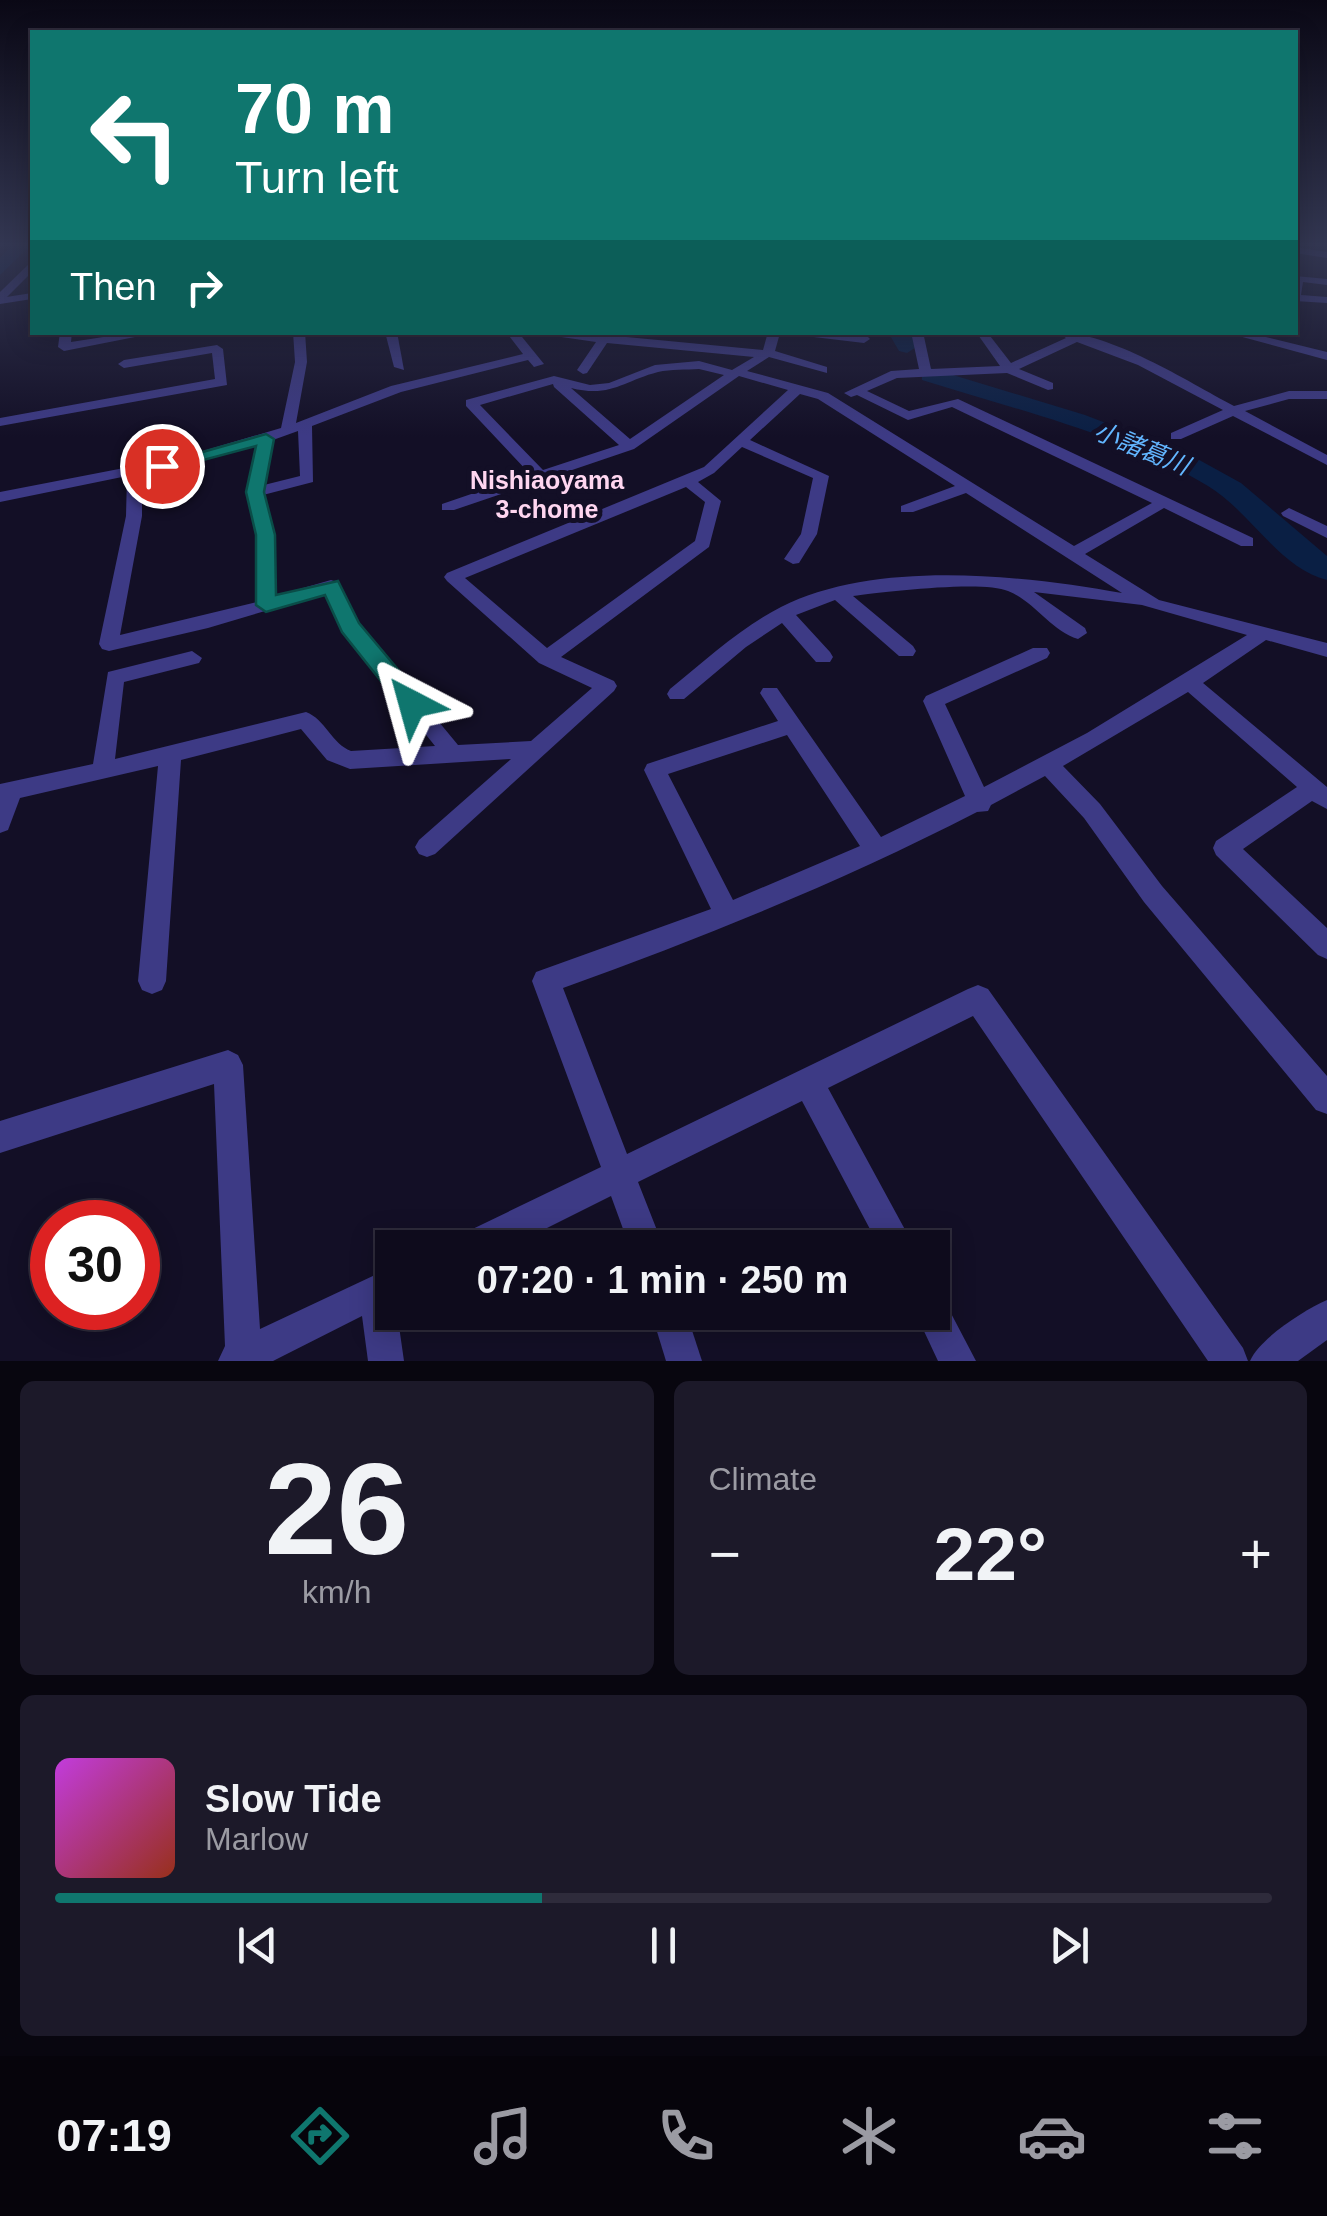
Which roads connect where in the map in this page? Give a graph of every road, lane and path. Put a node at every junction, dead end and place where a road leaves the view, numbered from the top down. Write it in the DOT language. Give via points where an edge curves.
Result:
graph roads {
  1 [pos="66,335"];
  2 [pos="129,335"];
  3 [pos="299,335"];
  4 [pos="391,335"];
  5 [pos="513,335"];
  6 [pos="563,335"];
  7 [pos="694,335"];
  8 [pos="773,335"];
  9 [pos="819,335"];
  10 [pos="917,335"];
  11 [pos="982,335"];
  12 [pos="1239,335"];
  13 [pos="1280,335"];
  14 [pos="1068,336"];
  15 [pos="604,339"];
  16 [pos="864,339"];
  17 [pos="1276,346"];
  18 [pos="688,347"];
  19 [pos="767,354"];
  20 [pos="529,356"];
  21 [pos="1327,356"];
  22 [pos="124,364"];
  23 [pos="400,367"];
  24 [pos="1009,369"];
  25 [pos="583,370"];
  26 [pos="822,370"];
  27 [pos="926,372"];
  28 [pos="736,373"];
  29 [pos="554,380"];
  30 [pos="1048,386"];
  31 [pos="798,389"];
  32 [pos="858,391"];
  33 [pos="1327,396"];
  34 [pos="119,398"];
  35 [pos="829,399"];
  36 [pos="1234,410"];
  37 [pos="0,422"];
  38 [pos="305,425"];
  39 [pos="287,431"];
  40 [pos="1176,436"];
  41 [pos="266,439"];
  42 [pos="739,441"];
  43 [pos="629,446"];
  44 [pos="1327,461"];
  45 [pos="135,472"];
  46 [pos="539,474"];
  47 [pos="688,482"];
  48 [pos="965,488"];
  49 [pos="255,492"];
  50 [pos="0,497"];
  51 [pos="1164,502"];
  52 [pos="448,507"];
  53 [pos="907,509"];
  54 [pos="1289,513"];
  55 [pos="1327,534"];
  56 [pos="1247,542"];
  57 [pos="1072,555"];
  58 [pos="793,559"];
  59 [pos="1012,585"];
  60 [pos="838,594"];
  61 [pos="1153,604"];
  62 [pos="266,605"];
  63 [pos="784,614"];
  64 [pos="1078,633"];
  65 [pos="1264,634"];
  66 [pos="906,650"];
  67 [pos="1327,650"];
  68 [pos="1040,652"];
  69 [pos="192,658"];
  70 [pos="546,658"];
  71 [pos="823,658"];
  72 [pos="1190,683"];
  73 [pos="770,693"];
  74 [pos="677,694"];
  75 [pos="792,726"];
  76 [pos="534,749"];
  77 [pos="454,755"];
  78 [pos="170,757"];
  79 [pos="1046,763"];
  80 [pos="103,771"];
  81 [pos="6,792"];
  82 [pos="1320,794"];
  83 [pos="980,804"];
  84 [pos="0,823"];
  85 [pos="426,847"];
  86 [pos="877,851"];
  87 [pos="727,915"];
  88 [pos="1327,946"];
  89 [pos="152,982"];
  90 [pos="808,1080"];
  91 [pos="1327,1099"];
  92 [pos="0,1136"];
  93 [pos="623,1176"];
  94 [pos="508,1230"];
  95 [pos="641,1230"];
  96 [pos="888,1230"];
  97 [pos="375,1291"];
  98 [pos="1327,1318"];
  99 [pos="385,1330"];
  100 [pos="674,1330"];
  101 [pos="942,1330"];
  102 [pos="239,1358"];
  103 [pos="386,1361"];
  104 [pos="684,1361"];
  105 [pos="958,1361"];
  106 [pos="1230,1361"];
  107 [pos="1268,1361"];
  1 -- 2 [label="street" via="64,347"];
  2 -- 22 [label="street"];
  3 -- 39 [label="street" via="301,362"];
  4 -- 23 [label="street"];
  5 -- 20 [label="street"];
  6 -- 15 [label="street"];
  7 -- 18 [label="street"];
  8 -- 19 [label="street"];
  9 -- 16 [label="street"];
  10 -- 27 [label="street"];
  11 -- 24 [label="street"];
  12 -- 17 [label="street"];
  13 -- 17 [label="street"];
  14 -- 24 [label="street"];
  14 -- 36 [label="street" via="1142,362"];
  15 -- 18 [label="street"];
  15 -- 25 [label="street"];
  17 -- 21 [label="street"];
  18 -- 19 [label="street"];
  19 -- 26 [label="street"];
  19 -- 28 [label="street"];
  20 -- 29 [label="street"];
  20 -- 38 [label="street" via="396,389"];
  22 -- 34 [label="street"];
  22 -- 34 [label="street" via="217,349 222,382"];
  24 -- 27 [label="street"];
  24 -- 30 [label="street"];
  27 -- 32 [label="street" via="895,374"];
  28 -- 29 [label="street" via="699,365 654,368 590,390"];
  28 -- 31 [label="street"];
  28 -- 43 [label="street"];
  29 -- 43 [label="street"];
  29 -- 46 [label="street" via="470,402"];
  31 -- 35 [label="street"];
  31 -- 42 [label="street"];
  32 -- 35 [label="street"];
  32 -- 51 [label="street" via="908,416 953,402"];
  33 -- 36 [label="street" via="1309,392"];
  34 -- 37 [label="street"];
  35 -- 48 [label="street"];
  36 -- 40 [label="street"];
  36 -- 44 [label="street"];
  38 -- 39 [label="street"];
  38 -- 49 [label="street" via="308,479"];
  39 -- 41 [label="street"];
  41 -- 45 [label="street"];
  41 -- 49 [label="street"];
  42 -- 47 [label="street"];
  42 -- 58 [label="street" via="821,476 809,534"];
  43 -- 46 [label="street"];
  45 -- 50 [label="street"];
  45 -- 62 [label="street" via="134,516 109,644"];
  46 -- 52 [label="street"];
  47 -- 70 [label="street" via="714,500 702,543"];
  47 -- 70 [label="street" via="454,577"];
  48 -- 53 [label="street"];
  48 -- 57 [label="street"];
  49 -- 62 [label="street" via="265,535"];
  51 -- 56 [label="street"];
  51 -- 57 [label="street"];
  54 -- 55 [label="street"];
  57 -- 61 [label="street"];
  59 -- 60 [label="street"];
  59 -- 61 [label="street"];
  59 -- 64 [label="street"];
  60 -- 63 [label="street"];
  60 -- 66 [label="street"];
  61 -- 65 [label="street"];
  62 -- 77 [label="street" via="331,586 350,626"];
  63 -- 71 [label="street"];
  63 -- 74 [label="street"];
  65 -- 67 [label="street"];
  65 -- 72 [label="street"];
  68 -- 83 [label="street" via="933,701"];
  69 -- 80 [label="street" via="115,676"];
  70 -- 76 [label="street" via="608,686"];
  72 -- 79 [label="street"];
  72 -- 82 [label="street"];
  73 -- 75 [label="street"];
  75 -- 86 [label="street"];
  75 -- 87 [label="street" via="655,770"];
  76 -- 77 [label="street"];
  76 -- 85 [label="street"];
  77 -- 78 [label="street" via="350,760 335,754 306,720"];
  78 -- 80 [label="street"];
  78 -- 89 [label="street"];
  79 -- 83 [label="street"];
  79 -- 91 [label="street"];
  80 -- 81 [label="street"];
  81 -- 84 [label="street"];
  82 -- 88 [label="street" via="1225,848"];
  83 -- 86 [label="street"];
  86 -- 87 [label="street"];
  87 -- 93 [label="street" via="546,981"];
  90 -- 93 [label="street"];
  90 -- 96 [label="street"];
  90 -- 106 [label="street" via="978,999"];
  92 -- 102 [label="street" via="228,1064"];
  93 -- 94 [label="street"];
  93 -- 95 [label="street"];
  97 -- 102 [label="street"];
  98 -- 107 [label="street"];
  99 -- 103 [label="street"];
  100 -- 104 [label="street"];
  101 -- 105 [label="street"];
}
